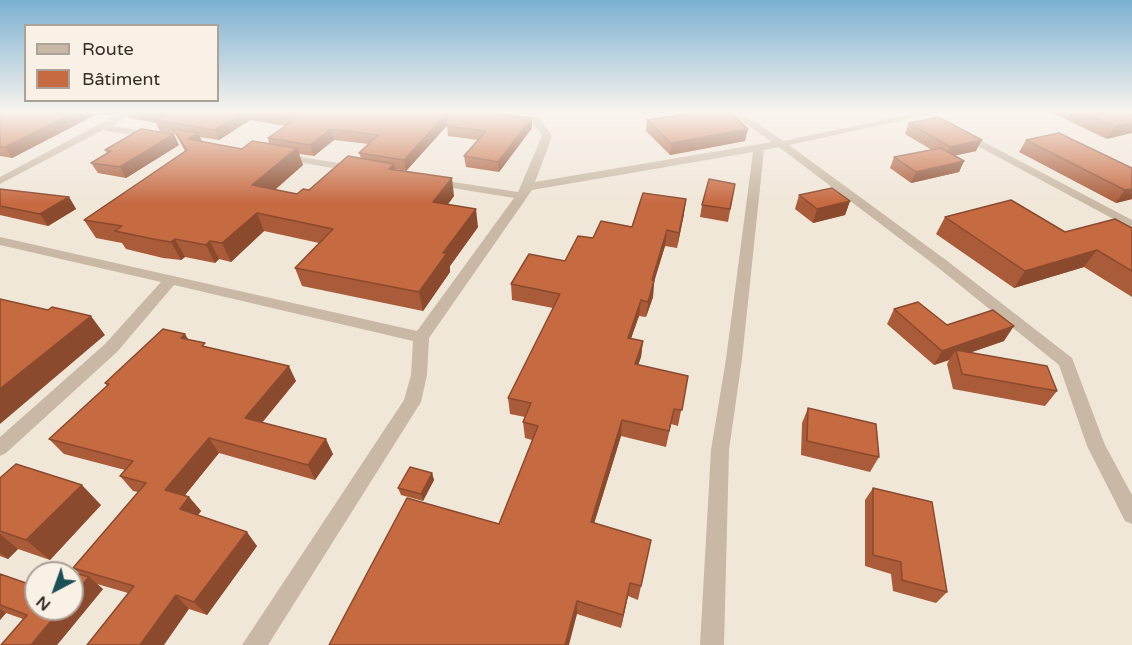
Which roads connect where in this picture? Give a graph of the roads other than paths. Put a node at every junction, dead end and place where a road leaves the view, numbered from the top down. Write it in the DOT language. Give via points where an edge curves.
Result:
graph roads {
  1 [pos="74,142"];
  2 [pos="544,142"];
  3 [pos="778,142"];
  4 [pos="790,142"];
  5 [pos="976,142"];
  6 [pos="781,144"];
  7 [pos="759,148"];
  8 [pos="277,156"];
  9 [pos="369,171"];
  10 [pos="0,181"];
  11 [pos="427,181"];
  12 [pos="524,191"];
  13 [pos="1132,225"];
  14 [pos="0,241"];
  15 [pos="171,280"];
  16 [pos="421,337"];
  17 [pos="0,448"];
  18 [pos="1132,515"];
  19 [pos="254,645"];
  20 [pos="712,645"];
  1 -- 10 [label="street"];
  2 -- 12 [label="street"];
  3 -- 6 [label="street"];
  4 -- 6 [label="street"];
  5 -- 13 [label="street"];
  6 -- 7 [label="street"];
  6 -- 18 [label="street" via="1066,362 1096,446"];
  7 -- 12 [label="street"];
  7 -- 20 [label="street" via="720,450"];
  8 -- 9 [label="street"];
  11 -- 12 [label="street"];
  12 -- 16 [label="street"];
  14 -- 15 [label="street"];
  15 -- 16 [label="street"];
  15 -- 17 [label="street" via="111,348"];
  16 -- 19 [label="street" via="412,402"];
}
